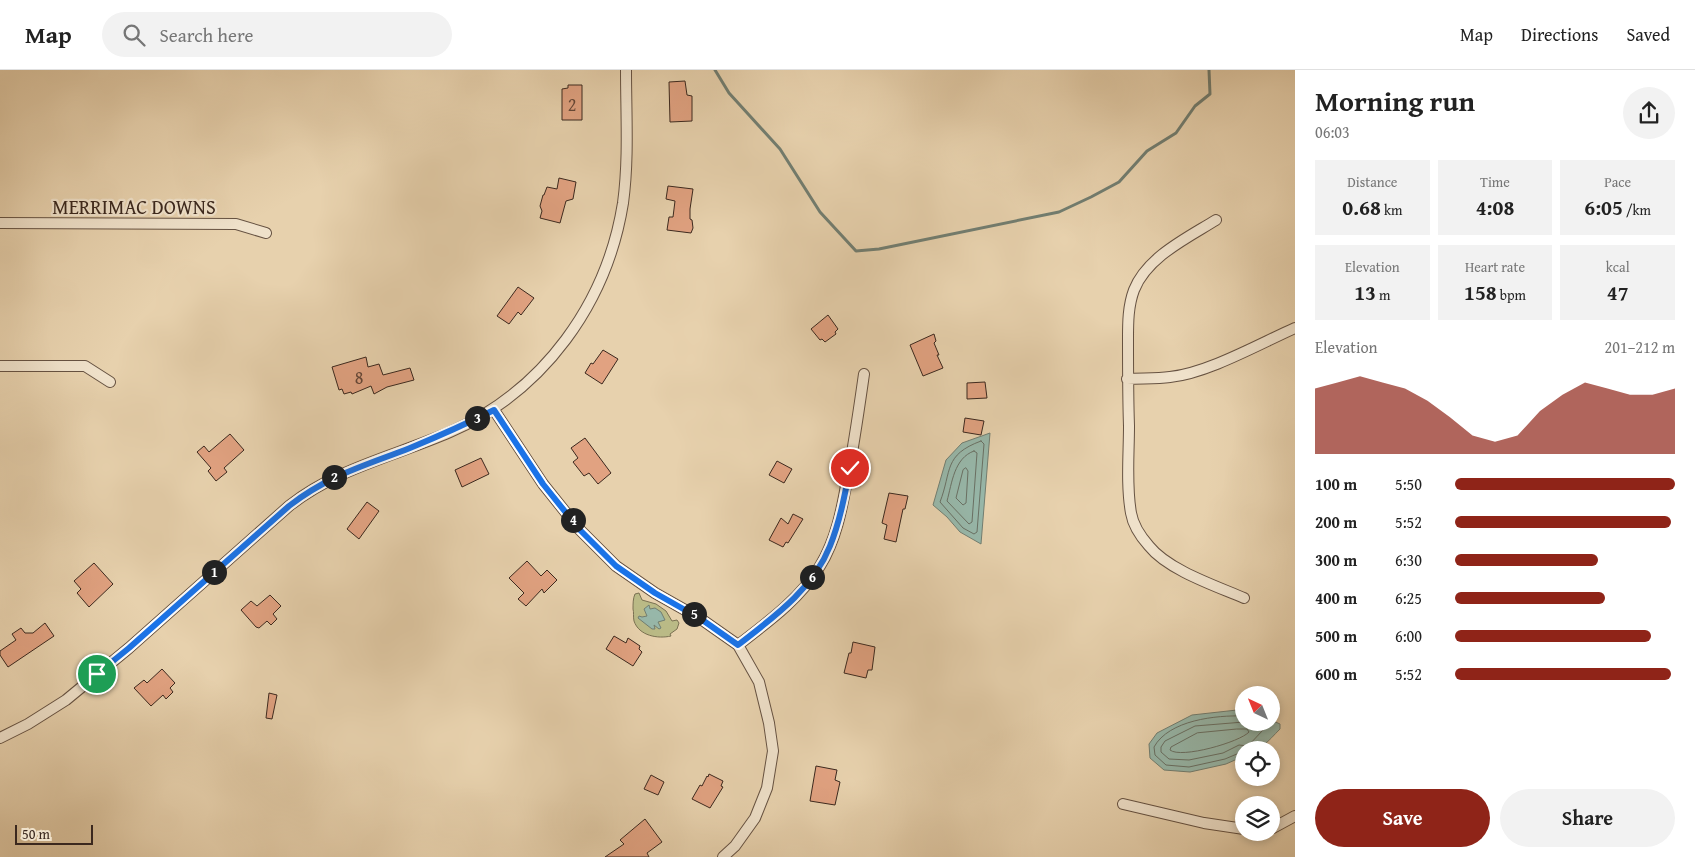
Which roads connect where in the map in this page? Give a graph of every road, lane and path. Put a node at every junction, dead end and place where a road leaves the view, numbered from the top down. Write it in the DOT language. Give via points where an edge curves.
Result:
graph roads {
  1 [pos="626,70"];
  2 [pos="1216,220"];
  3 [pos="0,223"];
  4 [pos="266,233"];
  5 [pos="1295,328"];
  6 [pos="0,366"];
  7 [pos="864,374"];
  8 [pos="1128,379"];
  9 [pos="110,382"];
  10 [pos="494,410"];
  11 [pos="1244,598"];
  12 [pos="738,645"];
  13 [pos="0,738"];
  14 [pos="1123,804"];
  15 [pos="1295,816"];
  16 [pos="1280,824"];
  17 [pos="1235,828"];
  18 [pos="723,857"];
  1 -- 10 [label="street" via="626,177 606,265 578,324 522,388"];
  2 -- 8 [label="street" via="1159,258 1146,270 1134,290 1129,313"];
  3 -- 4 [label="street, MERRIMAC DOWNS" via="236,224"];
  5 -- 8 [label="street" via="1191,373 1171,378"];
  6 -- 9 [label="street" via="85,366"];
  7 -- 12 [label="street" via="844,497 830,547 804,588 786,607"];
  8 -- 11 [label="street" via="1129,493 1131,515 1139,532 1162,559"];
  10 -- 12 [label="street" via="543,484 579,529 616,566"];
  10 -- 13 [label="street" via="451,432 351,469 308,491 66,700"];
  12 -- 18 [label="street" via="758,682 773,751 767,788 755,818"];
  14 -- 17 [label="street"];
  15 -- 16 [label="street"];
}
